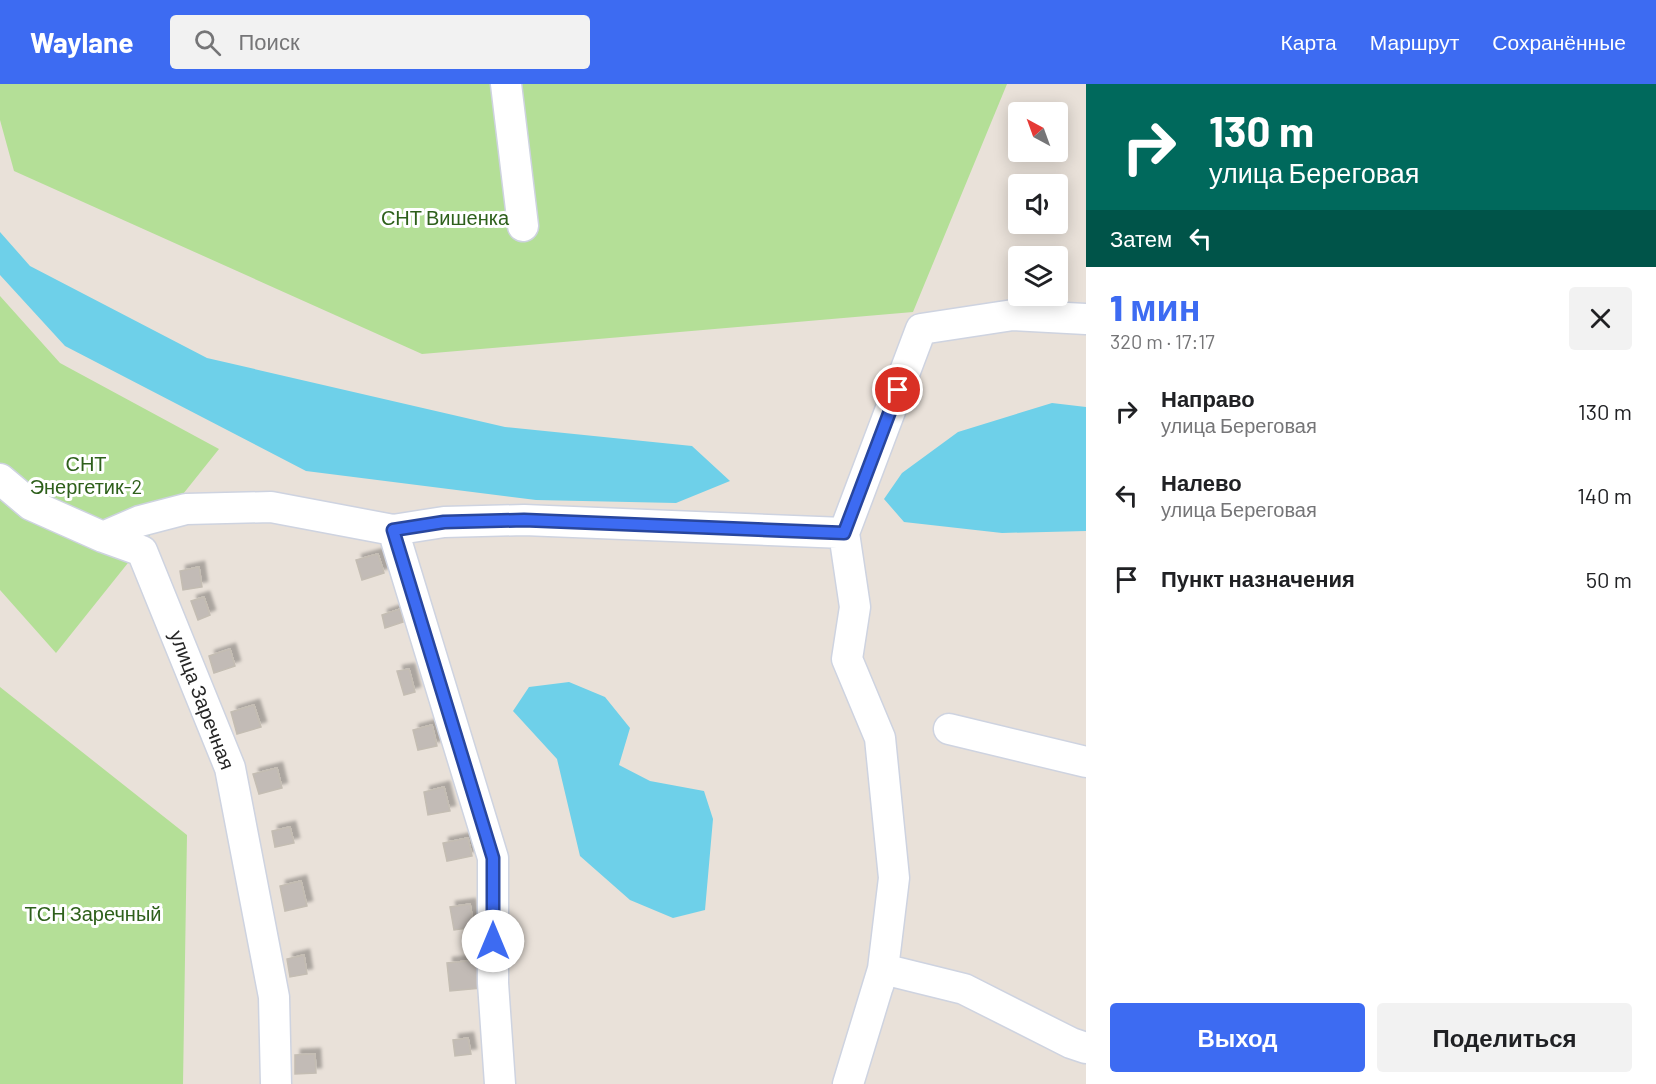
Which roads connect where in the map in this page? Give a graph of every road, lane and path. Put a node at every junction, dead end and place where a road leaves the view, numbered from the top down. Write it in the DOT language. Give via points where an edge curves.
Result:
graph roads {
  1 [pos="506,84"];
  2 [pos="523,226"];
  3 [pos="1086,319"];
  4 [pos="0,479"];
  5 [pos="393,530"];
  6 [pos="844,533"];
  7 [pos="103,537"];
  8 [pos="949,729"];
  9 [pos="1086,762"];
  10 [pos="883,969"];
  11 [pos="1086,1048"];
  12 [pos="276,1084"];
  13 [pos="500,1084"];
  14 [pos="848,1084"];
  1 -- 2 [label="street"];
  3 -- 6 [label="street" via="1013,315 921,329"];
  4 -- 7 [label="street, улица Заречная" via="31,505"];
  5 -- 6 [label="street" via="444,522 524,520"];
  5 -- 7 [label="street" via="271,507 186,509 140,521"];
  5 -- 13 [label="street" via="493,858 493,983"];
  6 -- 10 [label="street" via="855,607 848,658 880,738 894,879"];
  7 -- 12 [label="street, улица Заречная" via="142,551 230,768 274,997"];
  8 -- 9 [label="street"];
  10 -- 11 [label="street" via="964,989"];
  10 -- 14 [label="street"];
}
